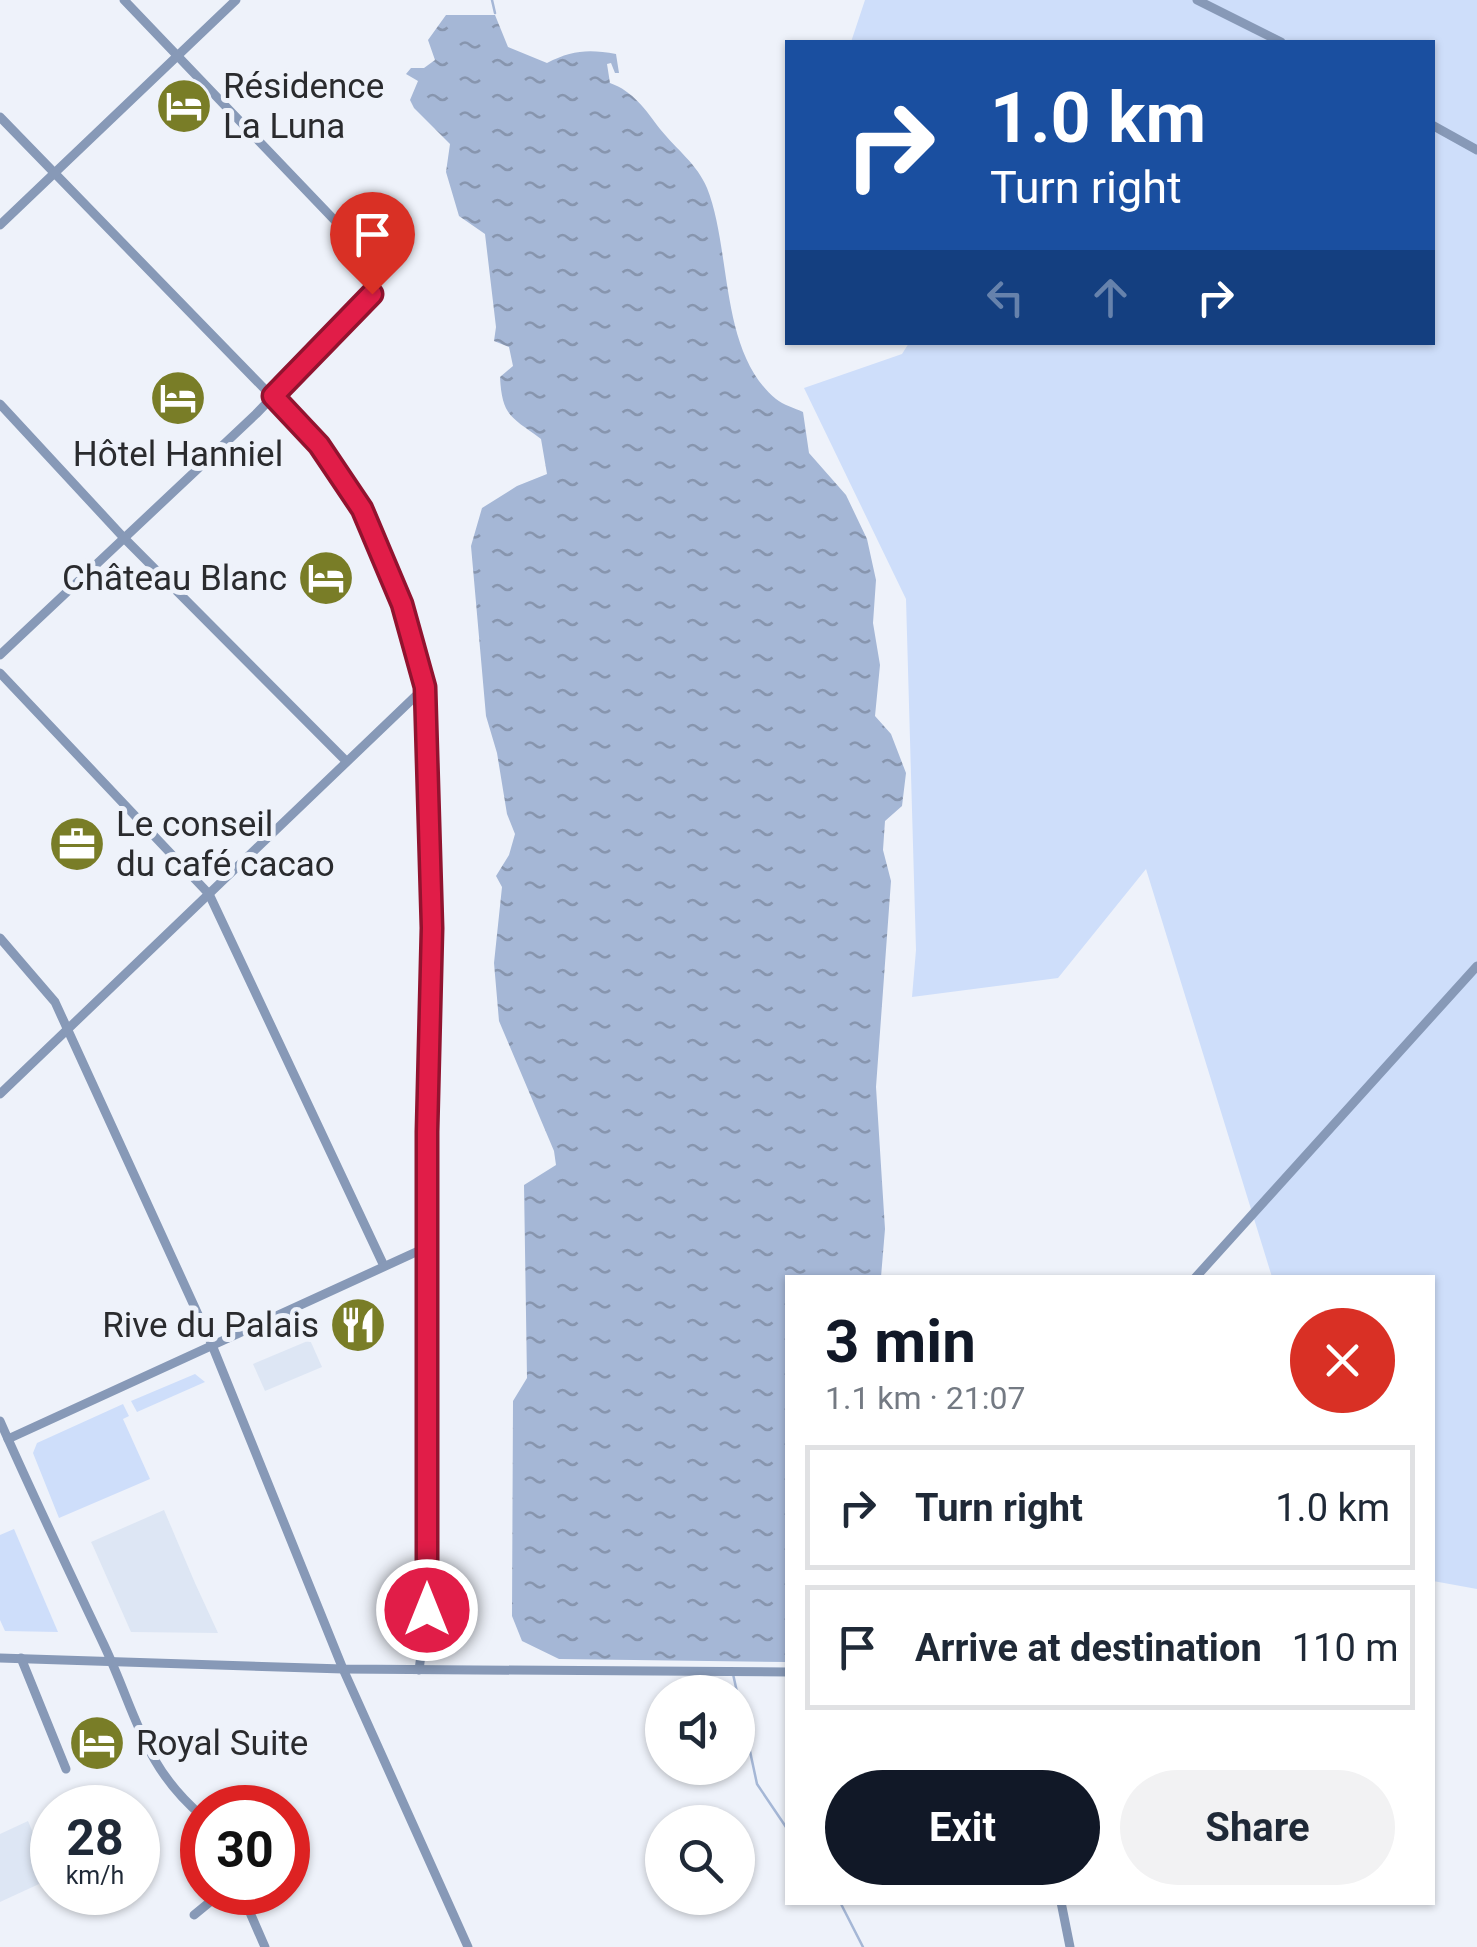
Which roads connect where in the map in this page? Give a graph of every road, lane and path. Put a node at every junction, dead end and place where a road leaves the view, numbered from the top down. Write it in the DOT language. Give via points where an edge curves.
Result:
graph roads {
  1 [pos="124,0"];
  2 [pos="236,0"];
  3 [pos="1197,0"];
  4 [pos="1277,40"];
  5 [pos="178,56"];
  6 [pos="0,116"];
  7 [pos="1435,127"];
  8 [pos="1477,150"];
  9 [pos="54,171"];
  10 [pos="0,224"];
  11 [pos="344,229"];
  12 [pos="372,294"];
  13 [pos="273,396"];
  14 [pos="0,404"];
  15 [pos="124,538"];
  16 [pos="0,655"];
  17 [pos="0,674"];
  18 [pos="425,687"];
  19 [pos="346,762"];
  20 [pos="209,894"];
  21 [pos="0,938"];
  22 [pos="1477,966"];
  23 [pos="67,1032"];
  24 [pos="0,1094"];
  25 [pos="428,1247"];
  26 [pos="384,1266"];
  27 [pos="1198,1275"];
  28 [pos="212,1345"];
  29 [pos="0,1421"];
  30 [pos="8,1439"];
  31 [pos="0,1658"];
  32 [pos="21,1658"];
  33 [pos="111,1660"];
  34 [pos="343,1669"];
  35 [pos="419,1670"];
  36 [pos="785,1672"];
  37 [pos="66,1769"];
  38 [pos="180,1795"];
  39 [pos="1062,1905"];
  40 [pos="250,1915"];
  41 [pos="265,1947"];
  42 [pos="468,1947"];
  43 [pos="1070,1947"];
  1 -- 5 [label="street"];
  2 -- 5 [label="street"];
  3 -- 4 [label="street"];
  5 -- 9 [label="street"];
  5 -- 11 [label="street"];
  6 -- 9 [label="street"];
  7 -- 8 [label="street"];
  9 -- 10 [label="street"];
  9 -- 13 [label="street"];
  12 -- 13 [label="street"];
  13 -- 15 [label="street"];
  13 -- 18 [label="street" via="319,445 362,509 402,604"];
  14 -- 15 [label="street"];
  15 -- 16 [label="street"];
  15 -- 19 [label="street"];
  17 -- 20 [label="street"];
  18 -- 19 [label="street"];
  18 -- 25 [label="street" via="432,928"];
  19 -- 20 [label="street"];
  20 -- 23 [label="street"];
  20 -- 26 [label="street"];
  21 -- 23 [label="street" via="55,1002"];
  22 -- 27 [label="street"];
  23 -- 24 [label="street"];
  23 -- 28 [label="street"];
  25 -- 26 [label="street"];
  25 -- 35 [label="street" via="427,1610"];
  26 -- 28 [label="street"];
  28 -- 30 [label="street"];
  28 -- 34 [label="street"];
  29 -- 30 [label="street"];
  30 -- 33 [label="street"];
  31 -- 32 [label="street"];
  32 -- 33 [label="street"];
  32 -- 37 [label="street"];
  33 -- 34 [label="street"];
  33 -- 38 [label="street" via="149,1755"];
  34 -- 35 [label="street"];
  34 -- 42 [label="street"];
  35 -- 36 [label="street"];
  39 -- 43 [label="street"];
  40 -- 41 [label="street"];
}
